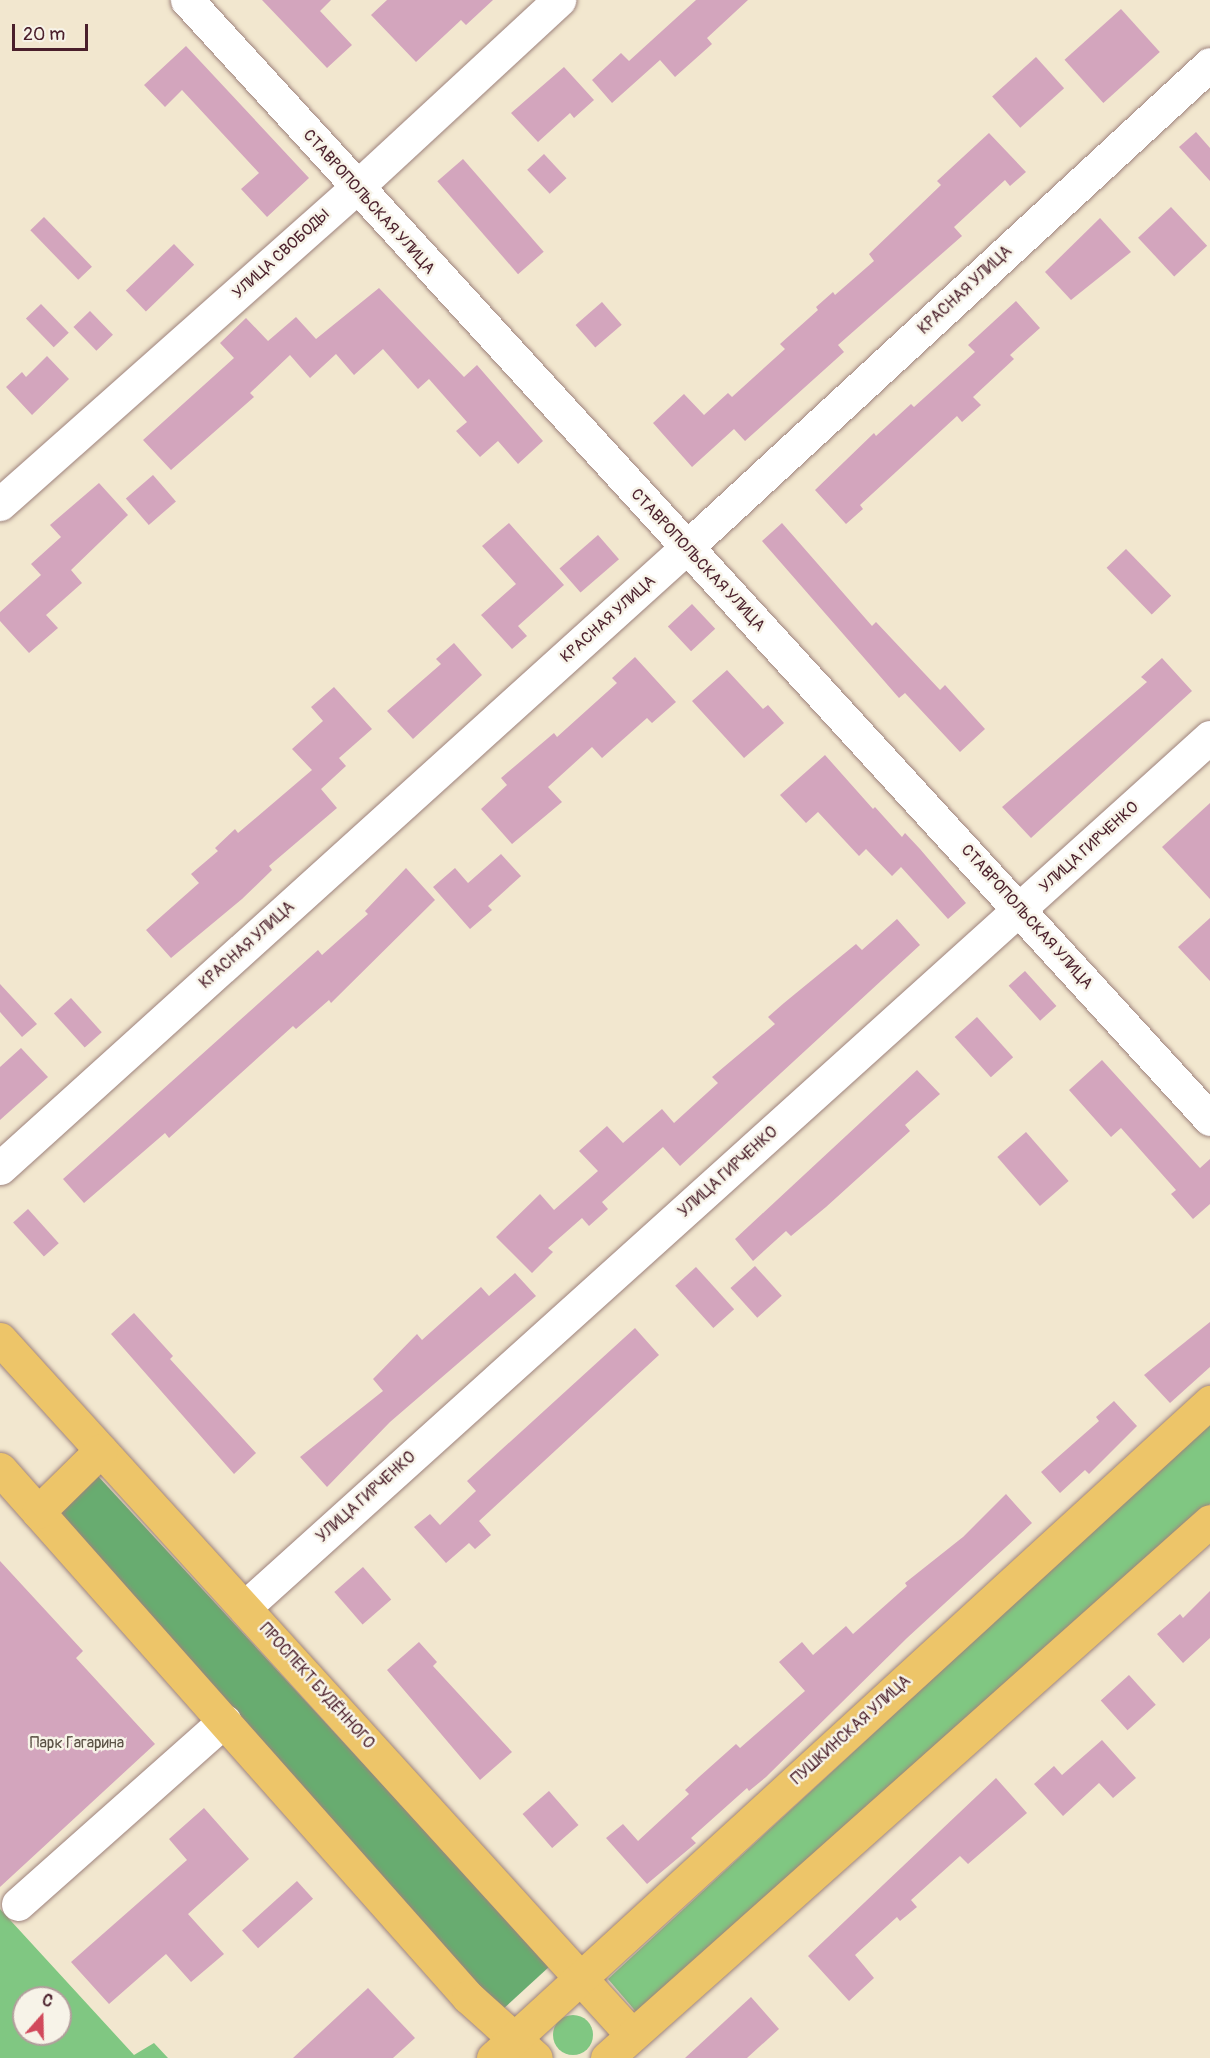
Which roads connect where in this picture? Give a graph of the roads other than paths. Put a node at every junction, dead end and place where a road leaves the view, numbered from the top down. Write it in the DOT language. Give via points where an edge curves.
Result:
graph roads {
  1 [pos="187,0"];
  2 [pos="559,0"];
  3 [pos="1210,64"];
  4 [pos="356,188"];
  5 [pos="0,504"];
  6 [pos="686,548"];
  7 [pos="1210,737"];
  8 [pos="1020,908"];
  9 [pos="1210,1119"];
  10 [pos="0,1168"];
  11 [pos="0,1339"];
  12 [pos="1210,1402"];
  13 [pos="102,1450"];
  14 [pos="0,1469"];
  15 [pos="38,1512"];
  16 [pos="1210,1521"];
  17 [pos="245,1607"];
  18 [pos="224,1721"];
  19 [pos="18,1904"];
  20 [pos="582,1977"];
  21 [pos="632,2035"];
  22 [pos="515,2051"];
  23 [pos="607,2058"];
  1 -- 4 [label="street, СТАВРОПОЛЬСКАЯ УЛИЦА"];
  2 -- 4 [label="street, УЛИЦА СВОБОДЫ"];
  3 -- 6 [label="street, КРАСНАЯ УЛИЦА"];
  4 -- 5 [label="street, УЛИЦА СВОБОДЫ"];
  4 -- 6 [label="street, СТАВРОПОЛЬСКАЯ УЛИЦА"];
  6 -- 8 [label="street, СТАВРОПОЛЬСКАЯ УЛИЦА"];
  6 -- 10 [label="street, КРАСНАЯ УЛИЦА"];
  7 -- 8 [label="street, УЛИЦА ГИРЧЕНКО"];
  8 -- 9 [label="street, СТАВРОПОЛЬСКАЯ УЛИЦА"];
  8 -- 17 [label="street, УЛИЦА ГИРЧЕНКО"];
  11 -- 13 [label="main road, ПРОСПЕКТ БУДЁННОГО"];
  12 -- 20 [label="main road, ПУШКИНСКАЯ УЛИЦА"];
  13 -- 15 [label="main road"];
  13 -- 17 [label="main road, ПРОСПЕКТ БУДЁННОГО"];
  14 -- 15 [label="main road"];
  15 -- 18 [label="main road"];
  16 -- 21 [label="main road"];
  17 -- 20 [label="main road, ПРОСПЕКТ БУДЁННОГО"];
  18 -- 19 [label="street"];
  18 -- 22 [label="main road"];
  20 -- 21 [label="main road, ПРОСПЕКТ БУДЁННОГО"];
  20 -- 22 [label="main road, ПУШКИНСКАЯ УЛИЦА"];
  21 -- 23 [label="main road"];
}
